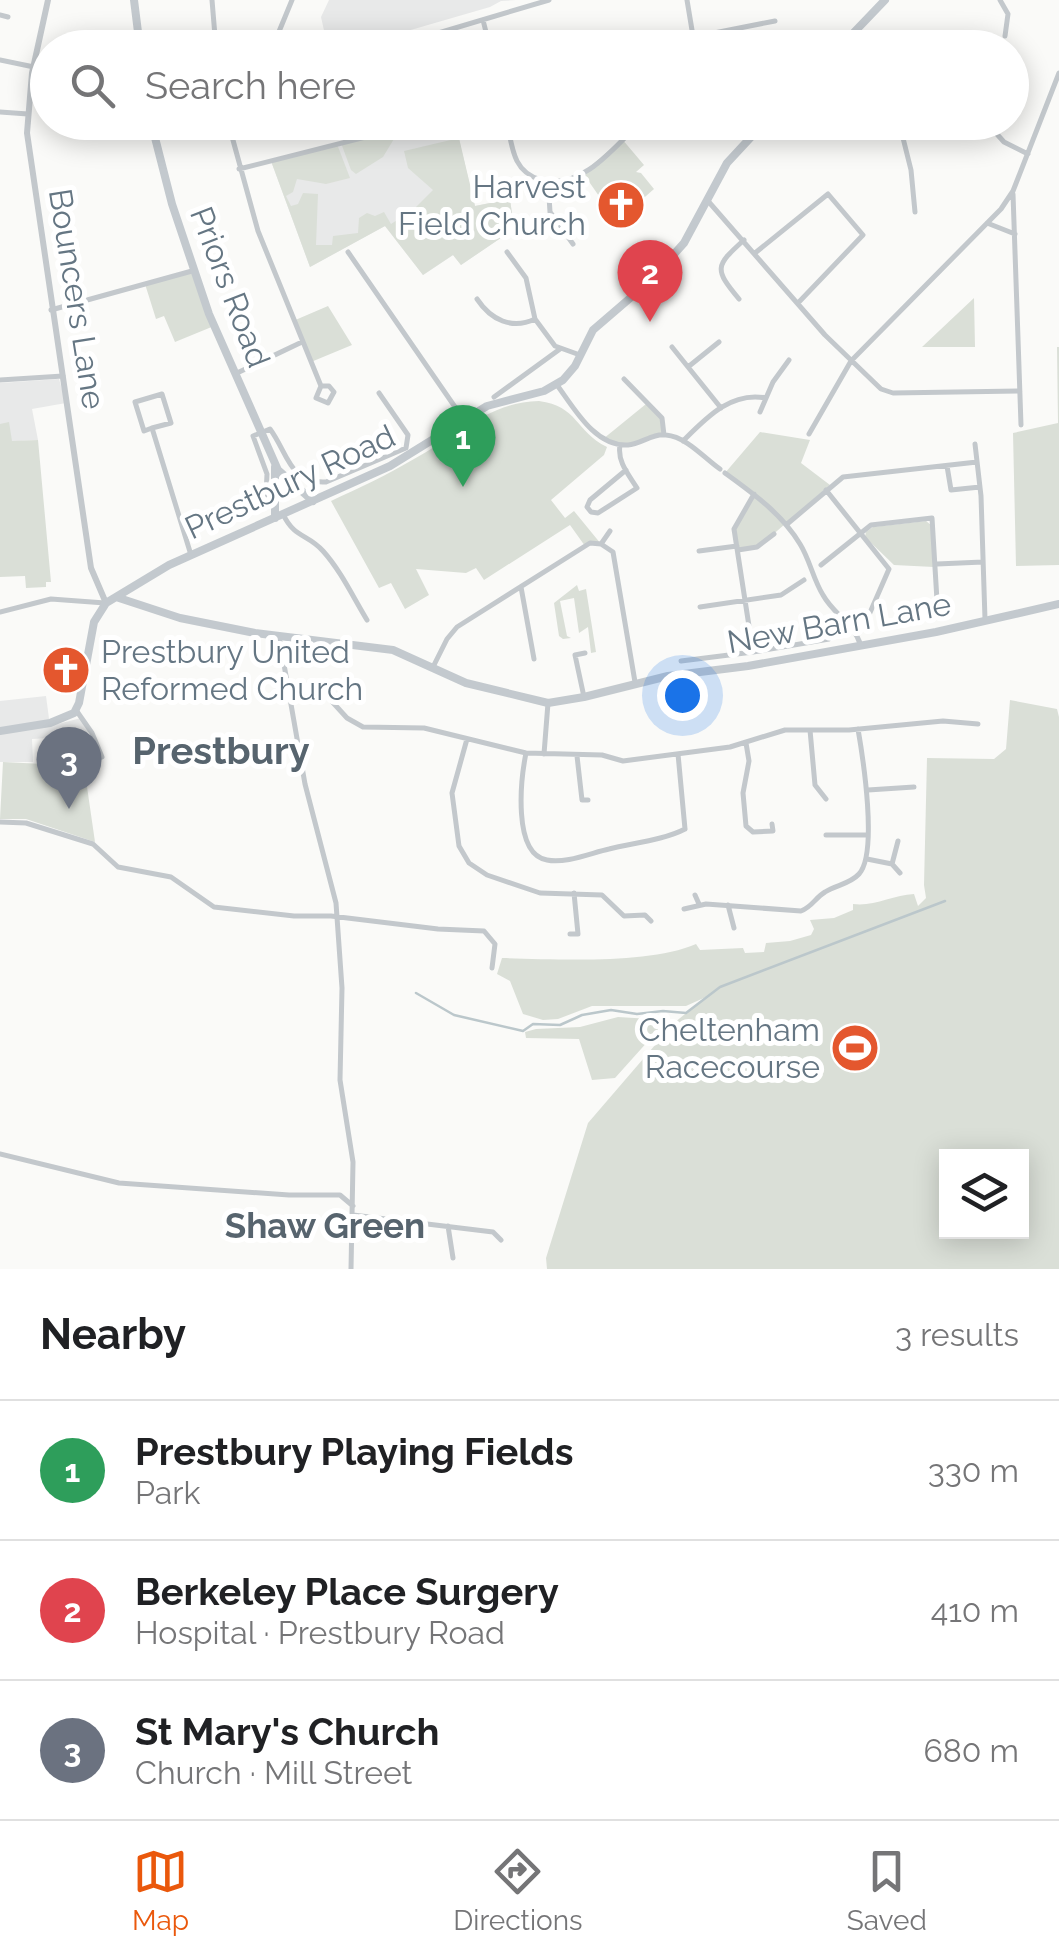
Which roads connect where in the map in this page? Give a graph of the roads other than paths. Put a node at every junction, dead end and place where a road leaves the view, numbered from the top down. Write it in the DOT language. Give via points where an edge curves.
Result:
graph roads {
  1 [pos="48,0"];
  2 [pos="134,0"];
  3 [pos="212,0"];
  4 [pos="292,0"];
  5 [pos="550,0"];
  6 [pos="687,0"];
  7 [pos="884,0"];
  8 [pos="1000,0"];
  9 [pos="0,15"];
  10 [pos="8,16"];
  11 [pos="483,20"];
  12 [pos="775,21"];
  13 [pos="42,30"];
  14 [pos="138,30"];
  15 [pos="214,30"];
  16 [pos="280,30"];
  17 [pos="449,30"];
  18 [pos="486,30"];
  19 [pos="693,30"];
  20 [pos="726,30"];
  21 [pos="856,30"];
  22 [pos="1007,30"];
  23 [pos="0,60"];
  24 [pos="30,66"];
  25 [pos="1059,73"];
  26 [pos="30,98"];
  27 [pos="0,112"];
  28 [pos="28,114"];
  29 [pos="155,140"];
  30 [pos="232,140"];
  31 [pos="355,140"];
  32 [pos="512,140"];
  33 [pos="621,140"];
  34 [pos="748,140"];
  35 [pos="904,140"];
  36 [pos="1002,140"];
  37 [pos="1028,154"];
  38 [pos="239,169"];
  39 [pos="548,181"];
  40 [pos="1013,191"];
  41 [pos="708,201"];
  42 [pos="915,212"];
  43 [pos="987,223"];
  44 [pos="1015,234"];
  45 [pos="744,240"];
  46 [pos="572,244"];
  47 [pos="348,252"];
  48 [pos="506,252"];
  49 [pos="754,253"];
  50 [pos="192,271"];
  51 [pos="477,299"];
  52 [pos="739,299"];
  53 [pos="798,304"];
  54 [pos="51,310"];
  55 [pos="535,319"];
  56 [pos="302,342"];
  57 [pos="719,342"];
  58 [pos="672,347"];
  59 [pos="560,349"];
  60 [pos="580,355"];
  61 [pos="789,360"];
  62 [pos="851,361"];
  63 [pos="688,367"];
  64 [pos="235,374"];
  65 [pos="64,376"];
  66 [pos="624,379"];
  67 [pos="0,380"];
  68 [pos="517,380"];
  69 [pos="557,385"];
  70 [pos="321,386"];
  71 [pos="1020,391"];
  72 [pos="379,393"];
  73 [pos="520,396"];
  74 [pos="494,397"];
  75 [pos="766,398"];
  76 [pos="721,408"];
  77 [pos="760,412"];
  78 [pos="464,420"];
  79 [pos="1022,426"];
  80 [pos="152,428"];
  81 [pos="261,432"];
  82 [pos="664,434"];
  83 [pos="810,434"];
  84 [pos="683,441"];
  85 [pos="975,444"];
  86 [pos="620,445"];
  87 [pos="977,462"];
  88 [pos="275,464"];
  89 [pos="947,466"];
  90 [pos="626,470"];
  91 [pos="980,487"];
  92 [pos="826,489"];
  93 [pos="754,494"];
  94 [pos="266,495"];
  95 [pos="313,501"];
  96 [pos="279,516"];
  97 [pos="786,525"];
  98 [pos="610,531"];
  99 [pos="774,534"];
  100 [pos="860,534"];
  101 [pos="601,544"];
  102 [pos="737,548"];
  103 [pos="700,551"];
  104 [pos="191,555"];
  105 [pos="983,562"];
  106 [pos="937,564"];
  107 [pos="821,565"];
  108 [pos="804,580"];
  109 [pos="521,587"];
  110 [pos="119,598"];
  111 [pos="744,600"];
  112 [pos="106,603"];
  113 [pos="1059,604"];
  114 [pos="700,606"];
  115 [pos="0,612"];
  116 [pos="938,616"];
  117 [pos="367,620"];
  118 [pos="986,622"];
  119 [pos="865,624"];
  120 [pos="280,636"];
  121 [pos="829,638"];
  122 [pos="861,646"];
  123 [pos="585,652"];
  124 [pos="753,652"];
  125 [pos="534,659"];
  126 [pos="682,661"];
  127 [pos="433,668"];
  128 [pos="635,682"];
  129 [pos="286,685"];
  130 [pos="584,697"];
  131 [pos="548,702"];
  132 [pos="76,710"];
  133 [pos="978,724"];
  134 [pos="858,729"];
  135 [pos="0,730"];
  136 [pos="810,730"];
  137 [pos="468,739"];
  138 [pos="746,743"];
  139 [pos="526,753"];
  140 [pos="678,754"];
  141 [pos="544,755"];
  142 [pos="578,756"];
  143 [pos="102,757"];
  144 [pos="914,788"];
  145 [pos="868,790"];
  146 [pos="826,799"];
  147 [pos="582,800"];
  148 [pos="0,822"];
  149 [pos="772,824"];
  150 [pos="685,829"];
  151 [pos="826,834"];
  152 [pos="866,834"];
  153 [pos="692,835"];
  154 [pos="898,842"];
  155 [pos="867,859"];
  156 [pos="892,864"];
  157 [pos="900,873"];
  158 [pos="574,893"];
  159 [pos="695,894"];
  160 [pos="699,904"];
  161 [pos="728,905"];
  162 [pos="646,906"];
  163 [pos="684,909"];
  164 [pos="337,918"];
  165 [pos="734,928"];
  166 [pos="577,934"];
  167 [pos="492,968"];
  168 [pos="0,1154"];
  169 [pos="353,1186"];
  170 [pos="340,1195"];
  171 [pos="353,1206"];
  172 [pos="353,1215"];
  173 [pos="448,1226"];
  174 [pos="500,1240"];
  175 [pos="452,1258"];
  176 [pos="351,1269"];
  1 -- 13 [label="street, Bouncers Lane"];
  2 -- 14 [label="main road"];
  3 -- 15 [label="street"];
  4 -- 16 [label="street"];
  5 -- 11 [label="street"];
  6 -- 19 [label="street"];
  7 -- 21 [label="main road"];
  8 -- 22 [label="street" via="1010,20"];
  9 -- 10 [label="street"];
  11 -- 17 [label="street"];
  11 -- 18 [label="street"];
  12 -- 20 [label="street"];
  23 -- 24 [label="street"];
  25 -- 37 [label="street"];
  26 -- 28 [label="street, Bouncers Lane"];
  27 -- 28 [label="street"];
  28 -- 54 [label="street, Bouncers Lane"];
  29 -- 50 [label="main road, Priors Road"];
  30 -- 38 [label="street"];
  31 -- 38 [label="street"];
  32 -- 39 [label="street" via="521,168"];
  33 -- 39 [label="street" via="591,168"];
  34 -- 41 [label="main road"];
  35 -- 42 [label="street"];
  36 -- 37 [label="street"];
  37 -- 40 [label="street"];
  38 -- 56 [label="street"];
  39 -- 46 [label="street" via="550,212"];
  40 -- 43 [label="street"];
  40 -- 44 [label="street"];
  41 -- 45 [label="street"];
  41 -- 60 [label="main road" via="675,254 593,330"];
  43 -- 44 [label="street"];
  43 -- 62 [label="street"];
  44 -- 71 [label="street"];
  45 -- 49 [label="street"];
  45 -- 52 [label="street" via="720,269"];
  47 -- 78 [label="street"];
  48 -- 55 [label="street" via="526,278"];
  49 -- 53 [label="street"];
  49 -- 53 [label="street" via="828,194 863,235"];
  50 -- 54 [label="street"];
  50 -- 64 [label="main road, Priors Road"];
  51 -- 55 [label="street" via="506,323"];
  53 -- 62 [label="street"];
  54 -- 65 [label="street, Bouncers Lane"];
  55 -- 59 [label="street"];
  56 -- 64 [label="street"];
  56 -- 70 [label="street"];
  57 -- 63 [label="street"];
  58 -- 63 [label="street"];
  59 -- 60 [label="street"];
  59 -- 68 [label="street"];
  60 -- 69 [label="main road"];
  61 -- 75 [label="street"];
  62 -- 71 [label="street" via="888,393"];
  62 -- 83 [label="street"];
  63 -- 76 [label="street"];
  64 -- 81 [label="main road, Priors Road"];
  65 -- 67 [label="street"];
  65 -- 112 [label="street, Bouncers Lane" via="95,585"];
  66 -- 82 [label="street" via="662,418"];
  68 -- 73 [label="street"];
  68 -- 74 [label="street"];
  69 -- 73 [label="main road, Prestbury Road"];
  69 -- 86 [label="street" via="598,435"];
  71 -- 79 [label="street"];
  72 -- 81 [label="street" via="408,435 408,446 326,482 298,476 273,432"];
  73 -- 78 [label="main road, Prestbury Road"];
  75 -- 76 [label="street"];
  75 -- 77 [label="street"];
  76 -- 84 [label="street"];
  78 -- 95 [label="main road, Prestbury Road" via="390,466"];
  80 -- 80 [label="street" via="144,430 135,402 162,394 172,423"];
  80 -- 104 [label="street"];
  81 -- 88 [label="main road, Priors Road"];
  81 -- 94 [label="street" via="253,440 267,474"];
  82 -- 84 [label="street"];
  82 -- 86 [label="street"];
  84 -- 93 [label="street"];
  85 -- 87 [label="street"];
  86 -- 90 [label="street"];
  87 -- 89 [label="street"];
  87 -- 91 [label="street"];
  88 -- 95 [label="main road, Priors Road"];
  88 -- 96 [label="main road, Priors Road"];
  89 -- 91 [label="street" via="952,490"];
  89 -- 92 [label="street" via="842,476"];
  90 -- 90 [label="street" via="592,498 591,512 637,488"];
  91 -- 105 [label="street"];
  92 -- 97 [label="street"];
  92 -- 100 [label="street"];
  93 -- 97 [label="street"];
  93 -- 102 [label="street" via="735,524"];
  95 -- 96 [label="main road, Prestbury Road"];
  96 -- 104 [label="main road, Prestbury Road"];
  96 -- 117 [label="street" via="326,554"];
  97 -- 122 [label="street" via="826,601"];
  98 -- 101 [label="street"];
  99 -- 102 [label="street" via="757,546"];
  100 -- 106 [label="street" via="876,524 930,518"];
  100 -- 107 [label="street"];
  100 -- 119 [label="street" via="889,570"];
  101 -- 109 [label="street" via="590,543"];
  101 -- 128 [label="street" via="613,552"];
  102 -- 103 [label="street"];
  102 -- 111 [label="street"];
  104 -- 110 [label="main road, Prestbury Road"];
  105 -- 106 [label="street"];
  105 -- 118 [label="street"];
  106 -- 116 [label="street"];
  108 -- 111 [label="street" via="781,595"];
  109 -- 125 [label="street"];
  109 -- 127 [label="street" via="453,631"];
  110 -- 112 [label="main road, Prestbury Road"];
  110 -- 120 [label="main road, New Barn Lane" via="193,621"];
  111 -- 114 [label="street"];
  111 -- 124 [label="street"];
  112 -- 115 [label="street" via="50,599"];
  112 -- 132 [label="main road" via="94,622"];
  113 -- 118 [label="main road, New Barn Lane"];
  118 -- 122 [label="main road, New Barn Lane"];
  120 -- 127 [label="main road, New Barn Lane" via="384,648"];
  120 -- 129 [label="street"];
  121 -- 124 [label="street"];
  122 -- 128 [label="main road, New Barn Lane"];
  123 -- 130 [label="street" via="575,655"];
  124 -- 126 [label="street"];
  127 -- 131 [label="main road, New Barn Lane" via="476,687"];
  128 -- 130 [label="main road, New Barn Lane"];
  129 -- 137 [label="street" via="316,684 359,726 424,728"];
  129 -- 164 [label="street"];
  130 -- 131 [label="main road, New Barn Lane"];
  131 -- 141 [label="street"];
  132 -- 135 [label="main road" via="60,720"];
  132 -- 143 [label="street"];
  133 -- 134 [label="street"];
  134 -- 136 [label="street"];
  134 -- 145 [label="street"];
  136 -- 138 [label="street" via="770,732"];
  136 -- 146 [label="street" via="815,784"];
  137 -- 139 [label="street"];
  137 -- 158 [label="street" via="452,793 466,860 516,886"];
  138 -- 140 [label="street"];
  138 -- 149 [label="street" via="746,826 773,831"];
  139 -- 141 [label="street"];
  139 -- 150 [label="street" via="525,837 540,858 563,859"];
  140 -- 142 [label="street" via="626,762"];
  140 -- 150 [label="street"];
  141 -- 142 [label="street"];
  142 -- 147 [label="street"];
  144 -- 145 [label="street"];
  145 -- 152 [label="street"];
  148 -- 164 [label="street" via="26,822 94,844 118,867 172,877 214,907"];
  150 -- 153 [label="street"];
  151 -- 152 [label="street"];
  152 -- 155 [label="street"];
  154 -- 156 [label="street"];
  155 -- 156 [label="street"];
  155 -- 161 [label="street" via="852,880 804,910"];
  156 -- 157 [label="street"];
  158 -- 162 [label="street" via="602,895 624,919 648,918"];
  158 -- 166 [label="street"];
  159 -- 160 [label="street"];
  160 -- 161 [label="street"];
  160 -- 163 [label="street"];
  161 -- 165 [label="street"];
  164 -- 167 [label="street" via="484,931 495,944"];
  164 -- 169 [label="street" via="340,1080"];
  168 -- 170 [label="street" via="119,1183"];
  169 -- 170 [label="street"];
  169 -- 171 [label="street"];
  170 -- 171 [label="street"];
  171 -- 172 [label="street"];
  172 -- 173 [label="street"];
  172 -- 176 [label="street"];
  173 -- 174 [label="street" via="493,1232"];
  173 -- 175 [label="street"];
}
